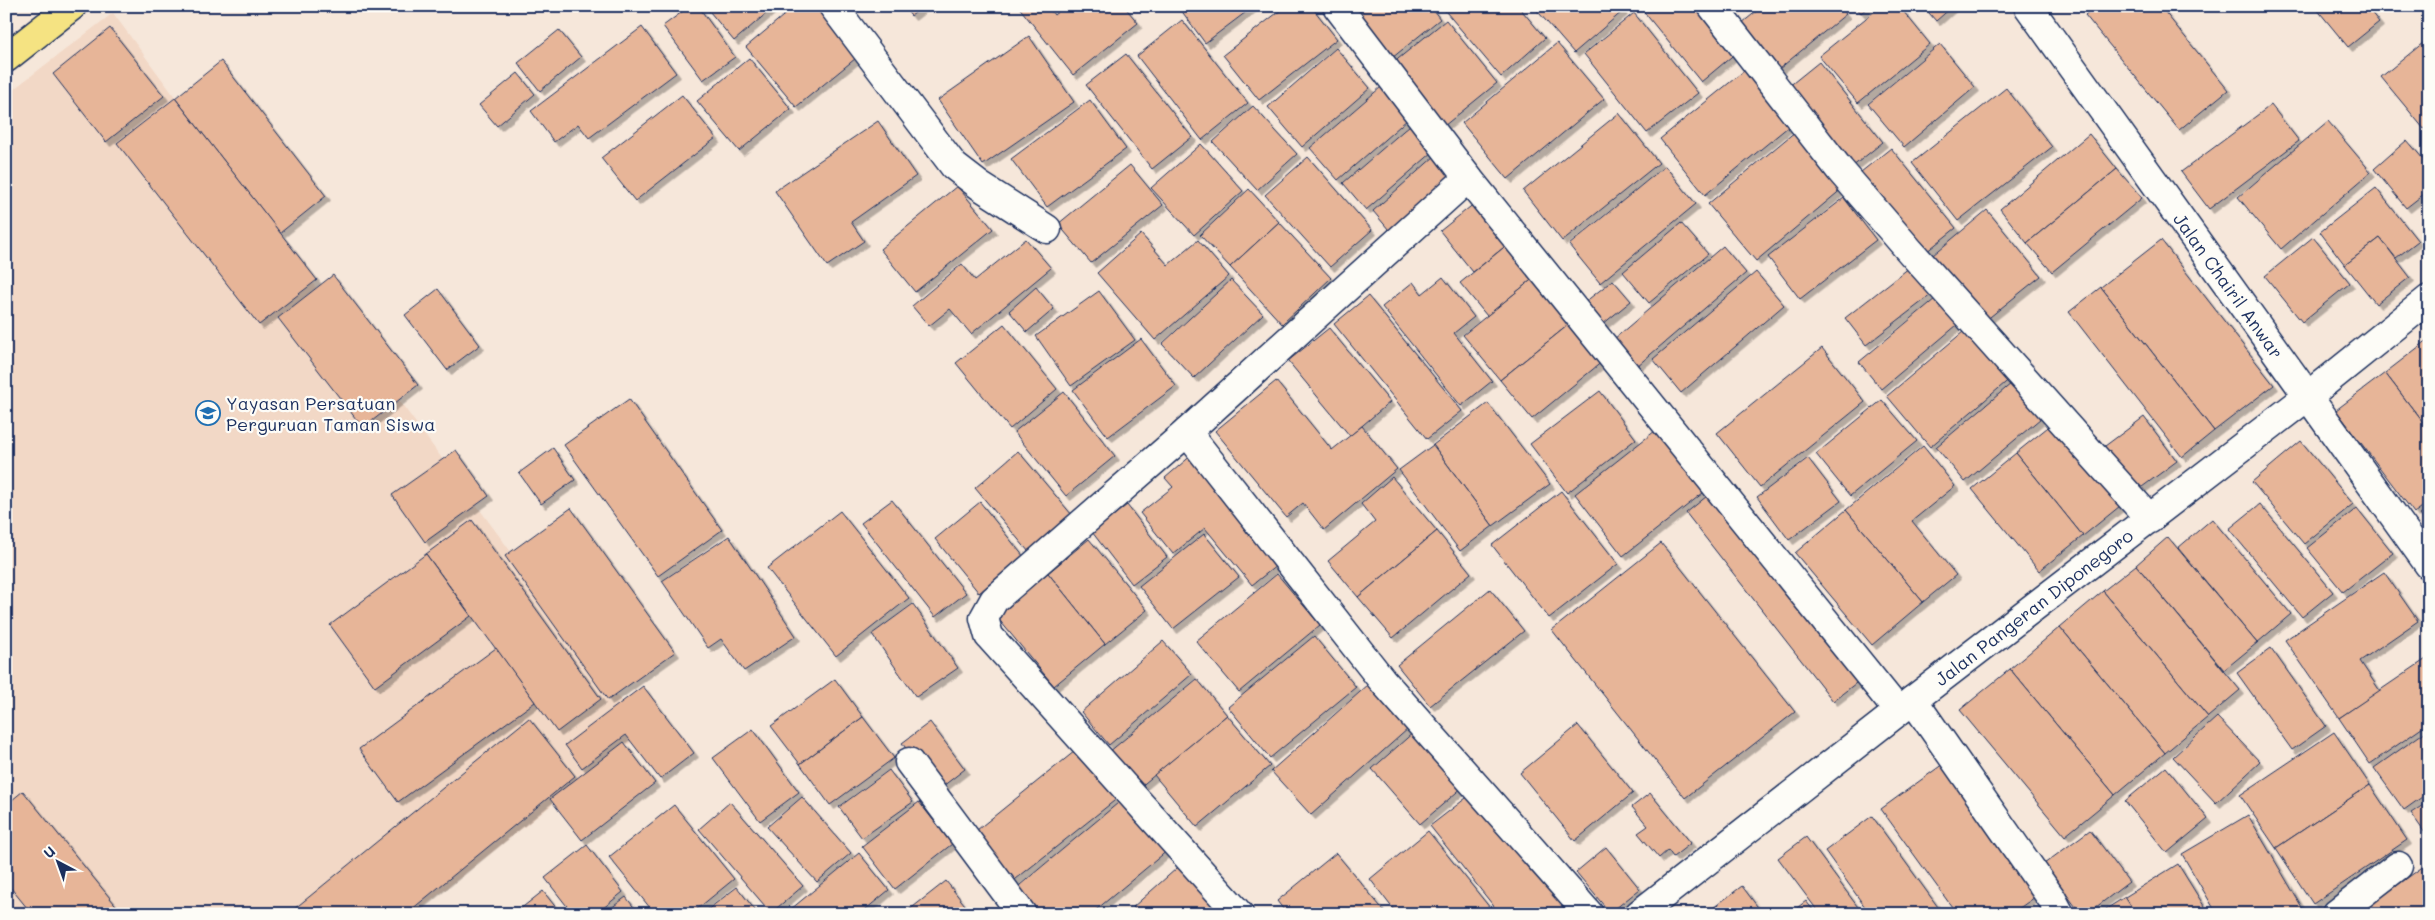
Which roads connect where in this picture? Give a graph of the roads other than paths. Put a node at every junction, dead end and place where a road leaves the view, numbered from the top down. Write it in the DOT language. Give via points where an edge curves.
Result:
graph roads {
  1 [pos="72,6"];
  2 [pos="833,6"];
  3 [pos="1338,6"];
  4 [pos="1712,6"];
  5 [pos="2028,6"];
  6 [pos="6,58"];
  7 [pos="1468,178"];
  8 [pos="1047,229"];
  9 [pos="2429,299"];
  10 [pos="2307,397"];
  11 [pos="1187,432"];
  12 [pos="2150,518"];
  13 [pos="2429,565"];
  14 [pos="1906,706"];
  15 [pos="909,762"];
  16 [pos="2398,866"];
  17 [pos="1022,914"];
  18 [pos="1239,914"];
  19 [pos="1589,914"];
  20 [pos="1639,914"];
  21 [pos="2060,914"];
  22 [pos="2336,914"];
  1 -- 6 [label="main road"];
  2 -- 8 [label="street" via="954,166"];
  3 -- 7 [label="street"];
  4 -- 12 [label="street" via="1853,185"];
  5 -- 10 [label="street, Jalan Chairil Anwar"];
  7 -- 11 [label="street"];
  7 -- 14 [label="street"];
  9 -- 10 [label="street, Jalan Pangeran Diponegoro"];
  10 -- 12 [label="street, Jalan Pangeran Diponegoro"];
  10 -- 13 [label="street, Jalan Chairil Anwar"];
  11 -- 18 [label="street" via="994,600 984,618 989,636"];
  11 -- 19 [label="street" via="1382,680"];
  12 -- 14 [label="street, Jalan Pangeran Diponegoro"];
  14 -- 20 [label="street, Jalan Pangeran Diponegoro"];
  14 -- 21 [label="street"];
  15 -- 17 [label="street"];
  16 -- 22 [label="street"];
}
